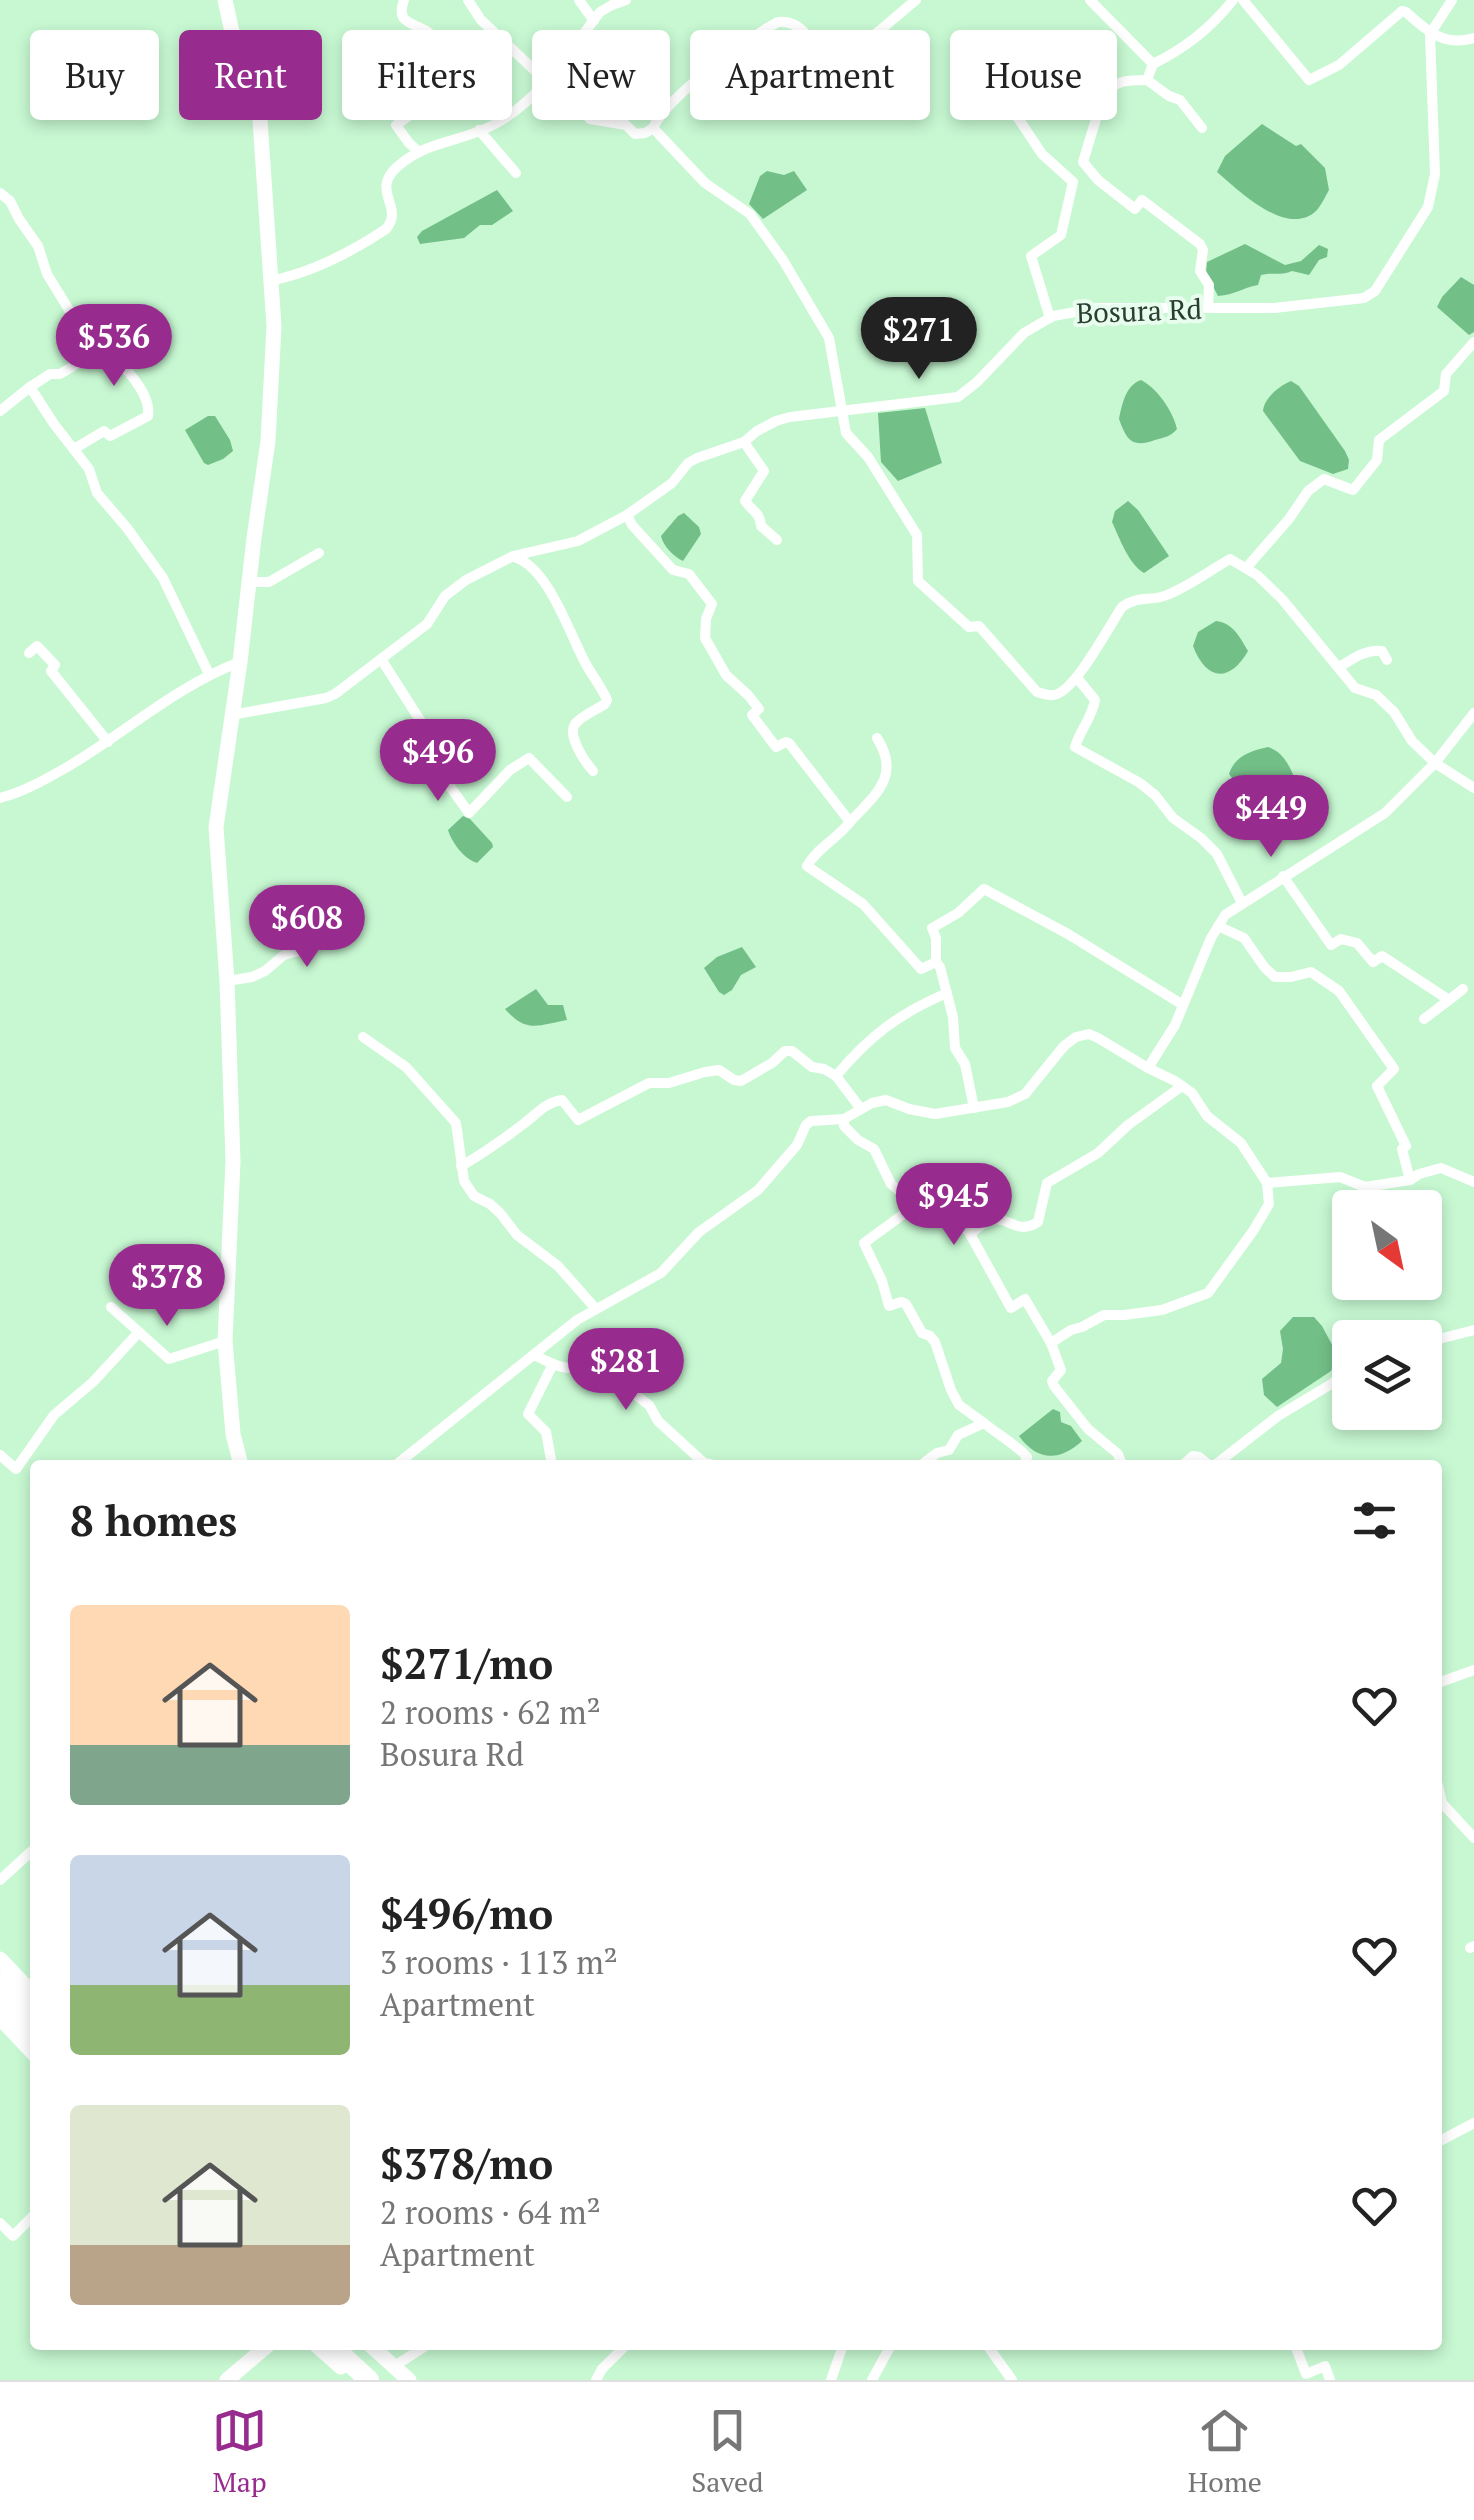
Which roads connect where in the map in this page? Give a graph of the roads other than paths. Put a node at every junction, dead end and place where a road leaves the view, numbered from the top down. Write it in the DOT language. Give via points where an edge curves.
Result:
graph roads {
  1 [pos="225,0"];
  2 [pos="404,0"];
  3 [pos="468,0"];
  4 [pos="579,0"];
  5 [pos="626,0"];
  6 [pos="916,0"];
  7 [pos="1090,0"];
  8 [pos="1233,0"];
  9 [pos="1243,0"];
  10 [pos="1452,0"];
  11 [pos="594,21"];
  12 [pos="587,30"];
  13 [pos="1430,34"];
  14 [pos="1474,38"];
  15 [pos="1153,64"];
  16 [pos="532,68"];
  17 [pos="1148,80"];
  18 [pos="1117,84"];
  19 [pos="532,95"];
  20 [pos="597,120"];
  21 [pos="1019,120"];
  22 [pos="1095,120"];
  23 [pos="654,128"];
  24 [pos="1202,128"];
  25 [pos="479,130"];
  26 [pos="418,150"];
  27 [pos="516,173"];
  28 [pos="0,193"];
  29 [pos="270,281"];
  30 [pos="1208,308"];
  31 [pos="1050,318"];
  32 [pos="1474,342"];
  33 [pos="103,344"];
  34 [pos="30,387"];
  35 [pos="0,410"];
  36 [pos="840,412"];
  37 [pos="744,442"];
  38 [pos="74,449"];
  39 [pos="628,515"];
  40 [pos="777,540"];
  41 [pos="319,554"];
  42 [pos="513,556"];
  43 [pos="1247,567"];
  44 [pos="250,582"];
  45 [pos="29,653"];
  46 [pos="381,659"];
  47 [pos="1387,660"];
  48 [pos="240,662"];
  49 [pos="1339,667"];
  50 [pos="209,674"];
  51 [pos="1078,679"];
  52 [pos="1474,713"];
  53 [pos="231,715"];
  54 [pos="877,738"];
  55 [pos="108,742"];
  56 [pos="1435,763"];
  57 [pos="593,771"];
  58 [pos="1474,788"];
  59 [pos="568,797"];
  60 [pos="0,798"];
  61 [pos="850,822"];
  62 [pos="1283,876"];
  63 [pos="342,900"];
  64 [pos="1242,904"];
  65 [pos="1218,926"];
  66 [pos="936,962"];
  67 [pos="227,980"];
  68 [pos="1464,989"];
  69 [pos="947,993"];
  70 [pos="1448,1000"];
  71 [pos="1183,1005"];
  72 [pos="1424,1019"];
  73 [pos="363,1037"];
  74 [pos="1148,1068"];
  75 [pos="836,1076"];
  76 [pos="1182,1086"];
  77 [pos="974,1108"];
  78 [pos="861,1109"];
  79 [pos="844,1119"];
  80 [pos="461,1166"];
  81 [pos="1410,1180"];
  82 [pos="1474,1182"];
  83 [pos="1267,1184"];
  84 [pos="916,1205"];
  85 [pos="970,1234"];
  86 [pos="111,1306"];
  87 [pos="596,1310"];
  88 [pos="1474,1330"];
  89 [pos="140,1332"];
  90 [pos="1442,1338"];
  91 [pos="225,1341"];
  92 [pos="1051,1343"];
  93 [pos="534,1355"];
  94 [pos="553,1364"];
  95 [pos="1332,1384"];
  96 [pos="984,1423"];
  97 [pos="0,1455"];
  98 [pos="240,1460"];
  99 [pos="402,1460"];
  100 [pos="551,1460"];
  101 [pos="701,1460"];
  102 [pos="928,1460"];
  103 [pos="1026,1460"];
  104 [pos="1120,1460"];
  105 [pos="1219,1460"];
  106 [pos="1474,1670"];
  107 [pos="1442,1682"];
  108 [pos="1442,1803"];
  109 [pos="1474,1838"];
  110 [pos="30,1853"];
  111 [pos="0,1880"];
  112 [pos="0,1959"];
  113 [pos="0,1981"];
  114 [pos="30,1991"];
  115 [pos="0,2001"];
  116 [pos="30,2013"];
  117 [pos="0,2018"];
  118 [pos="30,2033"];
  119 [pos="30,2050"];
  120 [pos="1474,2123"];
  121 [pos="1442,2140"];
  122 [pos="30,2219"];
  123 [pos="0,2223"];
  124 [pos="262,2350"];
  125 [pos="322,2350"];
  126 [pos="340,2350"];
  127 [pos="357,2350"];
  128 [pos="372,2350"];
  129 [pos="420,2350"];
  130 [pos="621,2350"];
  131 [pos="841,2350"];
  132 [pos="888,2350"];
  133 [pos="991,2350"];
  134 [pos="1297,2350"];
  135 [pos="382,2375"];
  136 [pos="226,2380"];
  137 [pos="355,2380"];
  138 [pos="408,2380"];
  139 [pos="596,2380"];
  140 [pos="830,2380"];
  141 [pos="872,2380"];
  142 [pos="1012,2380"];
  143 [pos="1330,2380"];
  1 -- 29 [label="main road" via="258,91"];
  2 -- 26 [label="street" via="403,18 436,40 428,55 407,64 432,99 396,126"];
  3 -- 16 [label="street"];
  4 -- 11 [label="street"];
  5 -- 11 [label="street"];
  6 -- 23 [label="street" via="856,47 821,64 798,25 778,22 736,48 658,116"];
  7 -- 15 [label="street"];
  8 -- 15 [label="street" via="1210,26"];
  9 -- 13 [label="street" via="1309,80 1354,54 1402,11"];
  10 -- 13 [label="street"];
  11 -- 12 [label="street"];
  13 -- 14 [label="street"];
  13 -- 30 [label="street, Bosura Rd" via="1435,174 1428,207 1376,290 1364,298 1274,308"];
  15 -- 17 [label="street"];
  17 -- 18 [label="street"];
  17 -- 24 [label="street" via="1180,100"];
  19 -- 25 [label="street"];
  20 -- 23 [label="street" via="626,124 635,134"];
  21 -- 31 [label="street" via="1042,154 1073,182 1061,234 1031,256"];
  22 -- 30 [label="street" via="1083,162 1135,210 1142,200 1200,244"];
  23 -- 36 [label="street" via="705,183 750,214 783,260 829,338"];
  25 -- 26 [label="street"];
  25 -- 27 [label="street"];
  26 -- 29 [label="street" via="388,178 385,191 394,212 386,229 329,262"];
  28 -- 33 [label="street" via="38,246 74,318"];
  29 -- 44 [label="main road" via="268,440"];
  30 -- 31 [label="street, Bosura Rd" via="1098,308"];
  31 -- 36 [label="street, Bosura Rd" via="1024,333 958,397"];
  32 -- 43 [label="street" via="1446,374 1444,391 1379,440 1377,460 1353,490 1324,479"];
  33 -- 34 [label="street"];
  33 -- 38 [label="street" via="146,398 150,414"];
  34 -- 35 [label="street"];
  34 -- 38 [label="street"];
  36 -- 37 [label="street, Bosura Rd" via="790,416"];
  36 -- 51 [label="street" via="846,433 917,535 918,581 969,627 979,626 1037,692 1059,694"];
  37 -- 39 [label="street, Bosura Rd" via="688,463"];
  37 -- 40 [label="street" via="764,470 745,501"];
  38 -- 50 [label="street" via="96,493 163,578"];
  39 -- 42 [label="street, Bosura Rd" via="578,542"];
  39 -- 61 [label="street" via="673,570 689,574 712,604 705,638 726,676 759,709 752,714 776,747 789,743"];
  41 -- 44 [label="street" via="269,582"];
  42 -- 46 [label="street, Bosura Rd" via="445,596 426,624"];
  42 -- 57 [label="street" via="549,590 607,700 573,731"];
  43 -- 49 [label="street"];
  43 -- 51 [label="street" via="1230,559 1164,597 1129,602"];
  44 -- 48 [label="main road"];
  45 -- 55 [label="street" via="37,646 56,664 51,671"];
  46 -- 53 [label="street, Bosura Rd" via="326,698"];
  46 -- 59 [label="street" via="448,764 438,770 469,813 529,758"];
  47 -- 49 [label="street" via="1382,651 1365,652"];
  48 -- 50 [label="street"];
  48 -- 53 [label="main road"];
  49 -- 56 [label="street" via="1355,688 1376,695 1394,712"];
  50 -- 55 [label="street"];
  51 -- 64 [label="street" via="1095,700 1075,748 1140,783 1202,838 1218,854"];
  52 -- 56 [label="street"];
  53 -- 67 [label="main road" via="216,827"];
  54 -- 61 [label="street" via="888,768"];
  55 -- 60 [label="street" via="26,792"];
  56 -- 58 [label="street"];
  56 -- 62 [label="street" via="1385,813"];
  61 -- 66 [label="street" via="807,866 864,904 920,969"];
  62 -- 64 [label="street"];
  62 -- 70 [label="street" via="1331,945 1357,942 1373,962 1382,956"];
  63 -- 67 [label="street" via="317,946 284,955 252,977"];
  64 -- 65 [label="street"];
  65 -- 71 [label="street"];
  65 -- 81 [label="street" via="1244,938 1275,977 1311,972 1339,991 1394,1069 1377,1086 1406,1146"];
  66 -- 69 [label="street"];
  66 -- 71 [label="street" via="932,928 984,889"];
  67 -- 91 [label="main road" via="234,1161"];
  68 -- 70 [label="street"];
  69 -- 75 [label="street" via="882,1029"];
  69 -- 77 [label="street"];
  70 -- 72 [label="street"];
  71 -- 74 [label="street"];
  73 -- 80 [label="street" via="406,1067 456,1122"];
  74 -- 76 [label="street"];
  74 -- 77 [label="street" via="1089,1034 1064,1046 1019,1098"];
  75 -- 78 [label="street"];
  75 -- 80 [label="street" via="784,1051 741,1081 719,1070 648,1083 578,1120 558,1099"];
  76 -- 83 [label="street" via="1241,1143"];
  76 -- 85 [label="street" via="1098,1153 1047,1183 1038,1222 1018,1228 989,1220"];
  77 -- 78 [label="street" via="935,1114 886,1100"];
  78 -- 79 [label="street"];
  79 -- 84 [label="street" via="858,1140 874,1148 891,1184"];
  79 -- 87 [label="street" via="806,1124 797,1145 758,1190 699,1232 661,1273"];
  80 -- 87 [label="street" via="474,1196 558,1266"];
  81 -- 82 [label="street" via="1441,1168"];
  81 -- 83 [label="street" via="1364,1187 1340,1177"];
  83 -- 92 [label="street" via="1269,1204 1208,1292 1162,1310 1104,1314"];
  84 -- 85 [label="street" via="941,1199"];
  84 -- 96 [label="street" via="864,1243 889,1306 906,1304 935,1342 959,1404"];
  85 -- 92 [label="street" via="1011,1308 1026,1299"];
  86 -- 89 [label="street"];
  87 -- 93 [label="street"];
  88 -- 90 [label="street"];
  89 -- 91 [label="street" via="170,1358"];
  89 -- 97 [label="street" via="54,1415 16,1469"];
  91 -- 98 [label="main road"];
  92 -- 104 [label="street" via="1061,1370 1054,1386"];
  93 -- 94 [label="street"];
  93 -- 99 [label="street"];
  94 -- 100 [label="street" via="528,1414 546,1432"];
  94 -- 101 [label="street" via="571,1369 590,1360 649,1405"];
  95 -- 105 [label="street"];
  96 -- 102 [label="street"];
  96 -- 103 [label="street"];
  106 -- 107 [label="street"];
  108 -- 109 [label="street"];
  110 -- 111 [label="street"];
  112 -- 114 [label="main road"];
  113 -- 116 [label="highway"];
  115 -- 118 [label="highway"];
  117 -- 119 [label="main road"];
  120 -- 121 [label="street"];
  122 -- 123 [label="street" via="13,2236"];
  124 -- 136 [label="main road"];
  125 -- 137 [label="main road"];
  126 -- 135 [label="highway"];
  127 -- 135 [label="highway"];
  128 -- 135 [label="main road"];
  129 -- 135 [label="street"];
  130 -- 139 [label="street"];
  131 -- 140 [label="street"];
  132 -- 141 [label="street"];
  133 -- 142 [label="street"];
  134 -- 143 [label="street" via="1306,2374 1325,2366"];
  135 -- 138 [label="main road"];
}
